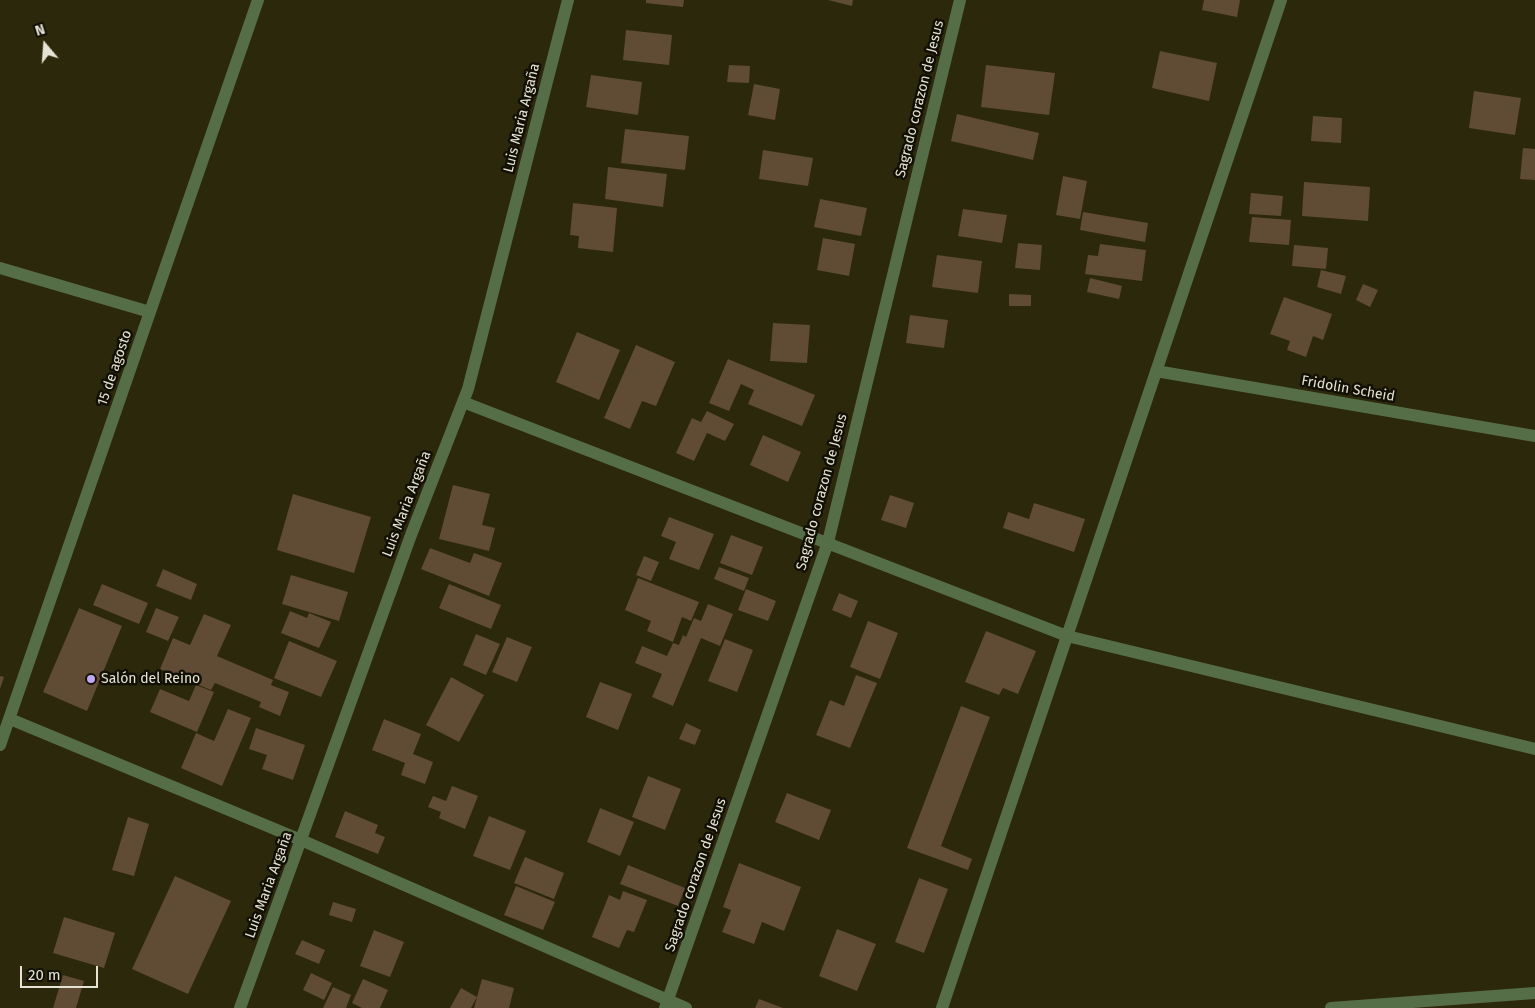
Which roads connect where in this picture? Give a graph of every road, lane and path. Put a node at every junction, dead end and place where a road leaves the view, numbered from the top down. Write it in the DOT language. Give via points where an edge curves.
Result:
graph roads {
  1 [pos="258,0"];
  2 [pos="568,0"];
  3 [pos="960,0"];
  4 [pos="1280,0"];
  5 [pos="0,268"];
  6 [pos="150,312"];
  7 [pos="1156,371"];
  8 [pos="463,402"];
  9 [pos="1535,436"];
  10 [pos="828,542"];
  11 [pos="1067,636"];
  12 [pos="10,719"];
  13 [pos="0,745"];
  14 [pos="1535,750"];
  15 [pos="301,840"];
  16 [pos="1535,992"];
  17 [pos="667,1004"];
  18 [pos="240,1008"];
  19 [pos="686,1008"];
  20 [pos="942,1008"];
  21 [pos="1331,1008"];
  1 -- 6 [label="street, 15 de agosto"];
  2 -- 8 [label="street, Luis Maria Argaña"];
  3 -- 10 [label="street, Sagrado corazon de Jesus"];
  4 -- 7 [label="street"];
  5 -- 6 [label="street"];
  6 -- 12 [label="street, 15 de agosto"];
  7 -- 9 [label="street, Fridolin Scheid"];
  7 -- 11 [label="street"];
  8 -- 10 [label="street"];
  8 -- 15 [label="street, Luis Maria Argaña" via="411,535"];
  10 -- 11 [label="street"];
  10 -- 17 [label="street, Sagrado corazon de Jesus"];
  11 -- 14 [label="street"];
  11 -- 20 [label="street"];
  12 -- 13 [label="street, 15 de agosto"];
  12 -- 15 [label="street"];
  15 -- 17 [label="street"];
  15 -- 18 [label="street, Luis Maria Argaña"];
  16 -- 21 [label="street"];
  17 -- 19 [label="street"];
}
